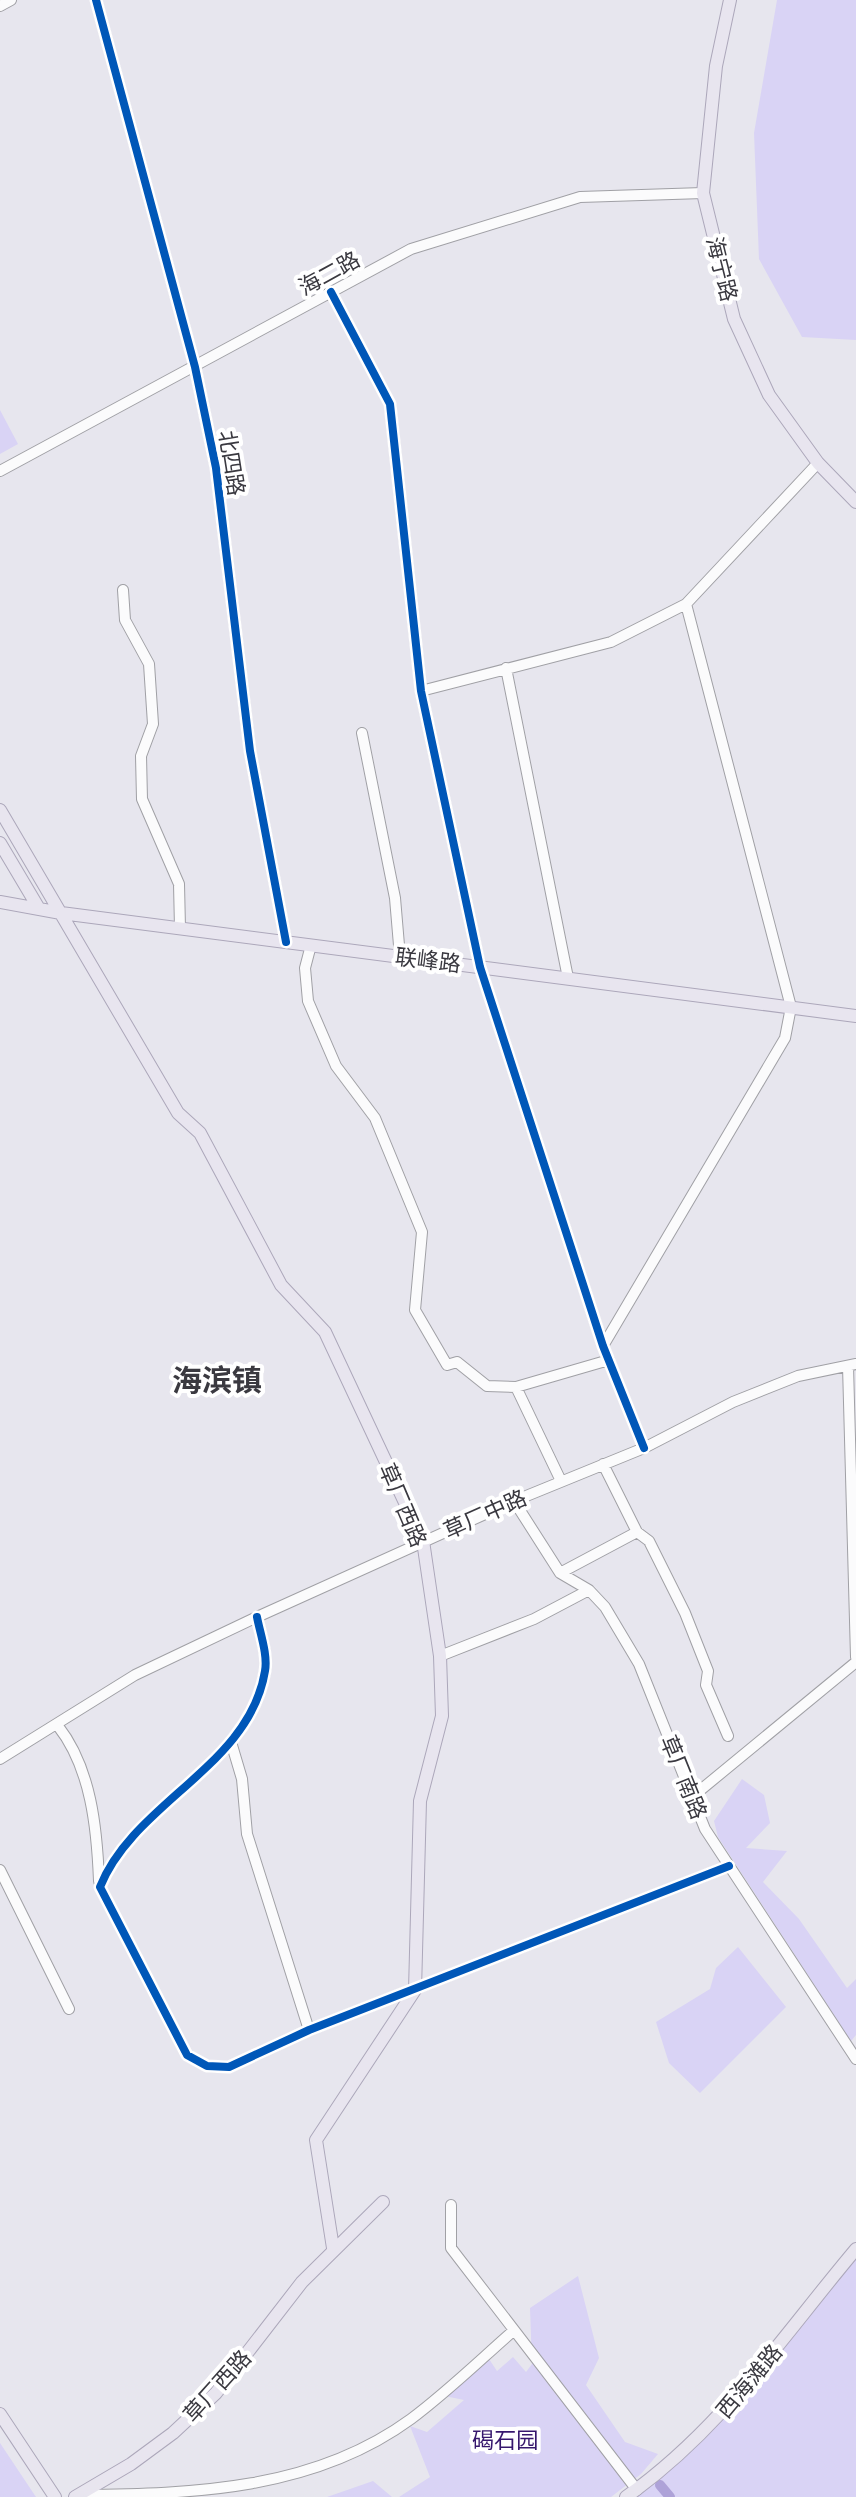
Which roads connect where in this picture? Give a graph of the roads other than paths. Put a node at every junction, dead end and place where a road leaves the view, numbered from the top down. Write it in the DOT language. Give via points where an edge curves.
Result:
graph roads {
  1 [pos="11,0"];
  2 [pos="96,0"];
  3 [pos="730,0"];
  4 [pos="0,6"];
  5 [pos="703,193"];
  6 [pos="331,292"];
  7 [pos="195,367"];
  8 [pos="818,463"];
  9 [pos="0,471"];
  10 [pos="856,502"];
  11 [pos="123,590"];
  12 [pos="686,604"];
  13 [pos="506,668"];
  14 [pos="421,691"];
  15 [pos="362,733"];
  16 [pos="0,810"];
  17 [pos="0,843"];
  18 [pos="0,902"];
  19 [pos="38,907"];
  20 [pos="61,913"];
  21 [pos="180,928"];
  22 [pos="286,942"];
  23 [pos="311,945"];
  24 [pos="400,957"];
  25 [pos="480,967"];
  26 [pos="568,978"];
  27 [pos="791,1007"];
  28 [pos="856,1016"];
  29 [pos="603,1346"];
  30 [pos="609,1360"];
  31 [pos="852,1365"];
  32 [pos="516,1387"];
  33 [pos="644,1448"];
  34 [pos="603,1464"];
  35 [pos="561,1481"];
  36 [pos="514,1501"];
  37 [pos="637,1532"];
  38 [pos="423,1541"];
  39 [pos="560,1573"];
  40 [pos="589,1590"];
  41 [pos="855,1615"];
  42 [pos="257,1617"];
  43 [pos="440,1656"];
  44 [pos="856,1659"];
  45 [pos="58,1726"];
  46 [pos="728,1736"];
  47 [pos="231,1742"];
  48 [pos="0,1759"];
  49 [pos="692,1797"];
  50 [pos="729,1866"];
  51 [pos="0,1870"];
  52 [pos="100,1887"];
  53 [pos="415,1990"];
  54 [pos="69,2009"];
  55 [pos="309,2030"];
  56 [pos="855,2054"];
  57 [pos="383,2202"];
  58 [pos="451,2205"];
  59 [pos="333,2248"];
  60 [pos="856,2249"];
  61 [pos="512,2332"];
  62 [pos="0,2414"];
  63 [pos="631,2493"];
  64 [pos="77,2496"];
  65 [pos="55,2497"];
  1 -- 4 [label="street"];
  2 -- 7 [label="street, 北四路"];
  3 -- 5 [label="main road, 海宁路" via="716,66"];
  5 -- 6 [label="street, 海二路" via="580,197 411,249"];
  5 -- 8 [label="main road, 海宁路" via="734,319 769,395"];
  6 -- 7 [label="street, 海二路"];
  6 -- 14 [label="street" via="390,404"];
  7 -- 9 [label="street, 海二路"];
  7 -- 22 [label="street, 北四路" via="216,468 250,751"];
  8 -- 10 [label="main road, 海宁路"];
  8 -- 12 [label="street"];
  11 -- 21 [label="street" via="125,620 149,664 153,724 141,756 142,799 179,884"];
  12 -- 13 [label="street" via="611,642"];
  12 -- 27 [label="street"];
  13 -- 14 [label="street"];
  13 -- 26 [label="street"];
  14 -- 25 [label="street"];
  15 -- 24 [label="street" via="395,898"];
  16 -- 20 [label="main road, 草厂西路"];
  17 -- 19 [label="main road"];
  18 -- 19 [label="main road, 联峰路"];
  19 -- 20 [label="main road, 联峰路"];
  20 -- 21 [label="main road, 联峰路"];
  20 -- 38 [label="main road, 草厂西路" via="178,1113 200,1133 281,1285 325,1332"];
  21 -- 22 [label="main road, 联峰路"];
  22 -- 23 [label="main road, 联峰路"];
  23 -- 24 [label="main road, 联峰路"];
  23 -- 32 [label="street" via="305,968 308,1001 336,1066 375,1118 422,1232 415,1310 447,1365 457,1362 487,1386"];
  24 -- 25 [label="main road, 联峰路"];
  25 -- 26 [label="main road, 联峰路"];
  25 -- 29 [label="street"];
  26 -- 27 [label="main road, 联峰路"];
  27 -- 28 [label="main road, 联峰路"];
  27 -- 29 [label="street" via="785,1038"];
  29 -- 30 [label="street"];
  30 -- 32 [label="street"];
  30 -- 33 [label="street"];
  31 -- 33 [label="street, 草厂中路" via="798,1376"];
  31 -- 41 [label="street"];
  32 -- 35 [label="street"];
  33 -- 34 [label="street, 草厂中路"];
  34 -- 35 [label="street, 草厂中路"];
  34 -- 37 [label="street"];
  35 -- 36 [label="street, 草厂中路"];
  36 -- 38 [label="street, 草厂中路"];
  36 -- 39 [label="street, 草厂南路"];
  37 -- 39 [label="street"];
  37 -- 46 [label="street" via="649,1541 685,1613"];
  38 -- 42 [label="street, 草厂中路"];
  38 -- 43 [label="main road, 草厂西路"];
  39 -- 40 [label="street, 草厂南路"];
  40 -- 43 [label="street" via="534,1619"];
  40 -- 49 [label="street, 草厂南路" via="639,1664"];
  41 -- 44 [label="street"];
  42 -- 45 [label="street, 草厂中路" via="135,1675"];
  42 -- 47 [label="street" via="266,1670"];
  43 -- 53 [label="main road, 草厂西路" via="442,1716 420,1801"];
  44 -- 49 [label="street"];
  45 -- 48 [label="street, 草厂中路"];
  45 -- 52 [label="street" via="74,1747 90,1800"];
  47 -- 52 [label="street" via="173,1794 109,1864"];
  47 -- 55 [label="street" via="242,1779 247,1834"];
  49 -- 50 [label="street, 草厂南路"];
  50 -- 53 [label="street"];
  50 -- 56 [label="street, 草厂南路"];
  51 -- 54 [label="street"];
  52 -- 55 [label="street" via="187,2055 207,2066 229,2067"];
  53 -- 55 [label="street"];
  53 -- 59 [label="main road" via="316,2140"];
  57 -- 59 [label="main road, 草厂西路"];
  58 -- 61 [label="street" via="451,2248"];
  59 -- 64 [label="main road, 草厂西路" via="216,2393 173,2433"];
  60 -- 63 [label="main road, 西海滩路" via="735,2401 688,2449"];
  61 -- 63 [label="street"];
  61 -- 64 [label="street" via="409,2420 339,2460 276,2479 197,2493"];
  62 -- 65 [label="main road"];
}
